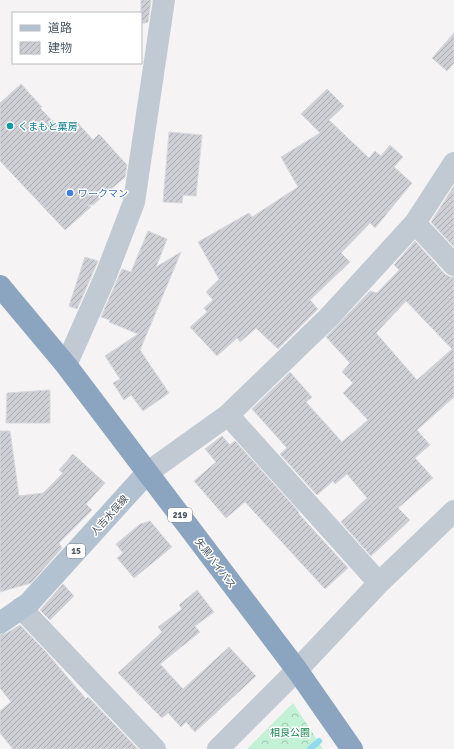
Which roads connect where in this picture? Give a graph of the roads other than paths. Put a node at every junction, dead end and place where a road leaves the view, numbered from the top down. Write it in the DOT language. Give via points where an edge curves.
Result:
graph roads {
  1 [pos="164,0"];
  2 [pos="454,163"];
  3 [pos="415,223"];
  4 [pos="454,265"];
  5 [pos="0,286"];
  6 [pos="66,365"];
  7 [pos="228,415"];
  8 [pos="147,473"];
  9 [pos="454,511"];
  10 [pos="379,583"];
  11 [pos="21,608"];
  12 [pos="0,623"];
  13 [pos="297,670"];
  14 [pos="155,749"];
  15 [pos="218,749"];
  16 [pos="352,749"];
  1 -- 6 [label="street" via="134,202 106,275"];
  2 -- 3 [label="street"];
  3 -- 4 [label="street"];
  3 -- 7 [label="street" via="329,317"];
  5 -- 6 [label="highway, 矢黒バイパス / 219"];
  6 -- 8 [label="highway, 矢黒バイパス / 219"];
  7 -- 8 [label="street"];
  7 -- 10 [label="street"];
  8 -- 11 [label="main road, 人吉水俣線 / 15" via="29,603"];
  8 -- 13 [label="highway, 矢黒バイパス / 219"];
  9 -- 10 [label="street"];
  10 -- 13 [label="street"];
  11 -- 12 [label="main road, 人吉水俣線 / 15"];
  11 -- 14 [label="street"];
  13 -- 15 [label="street"];
  13 -- 16 [label="highway, 矢黒バイパス / 219"];
}
